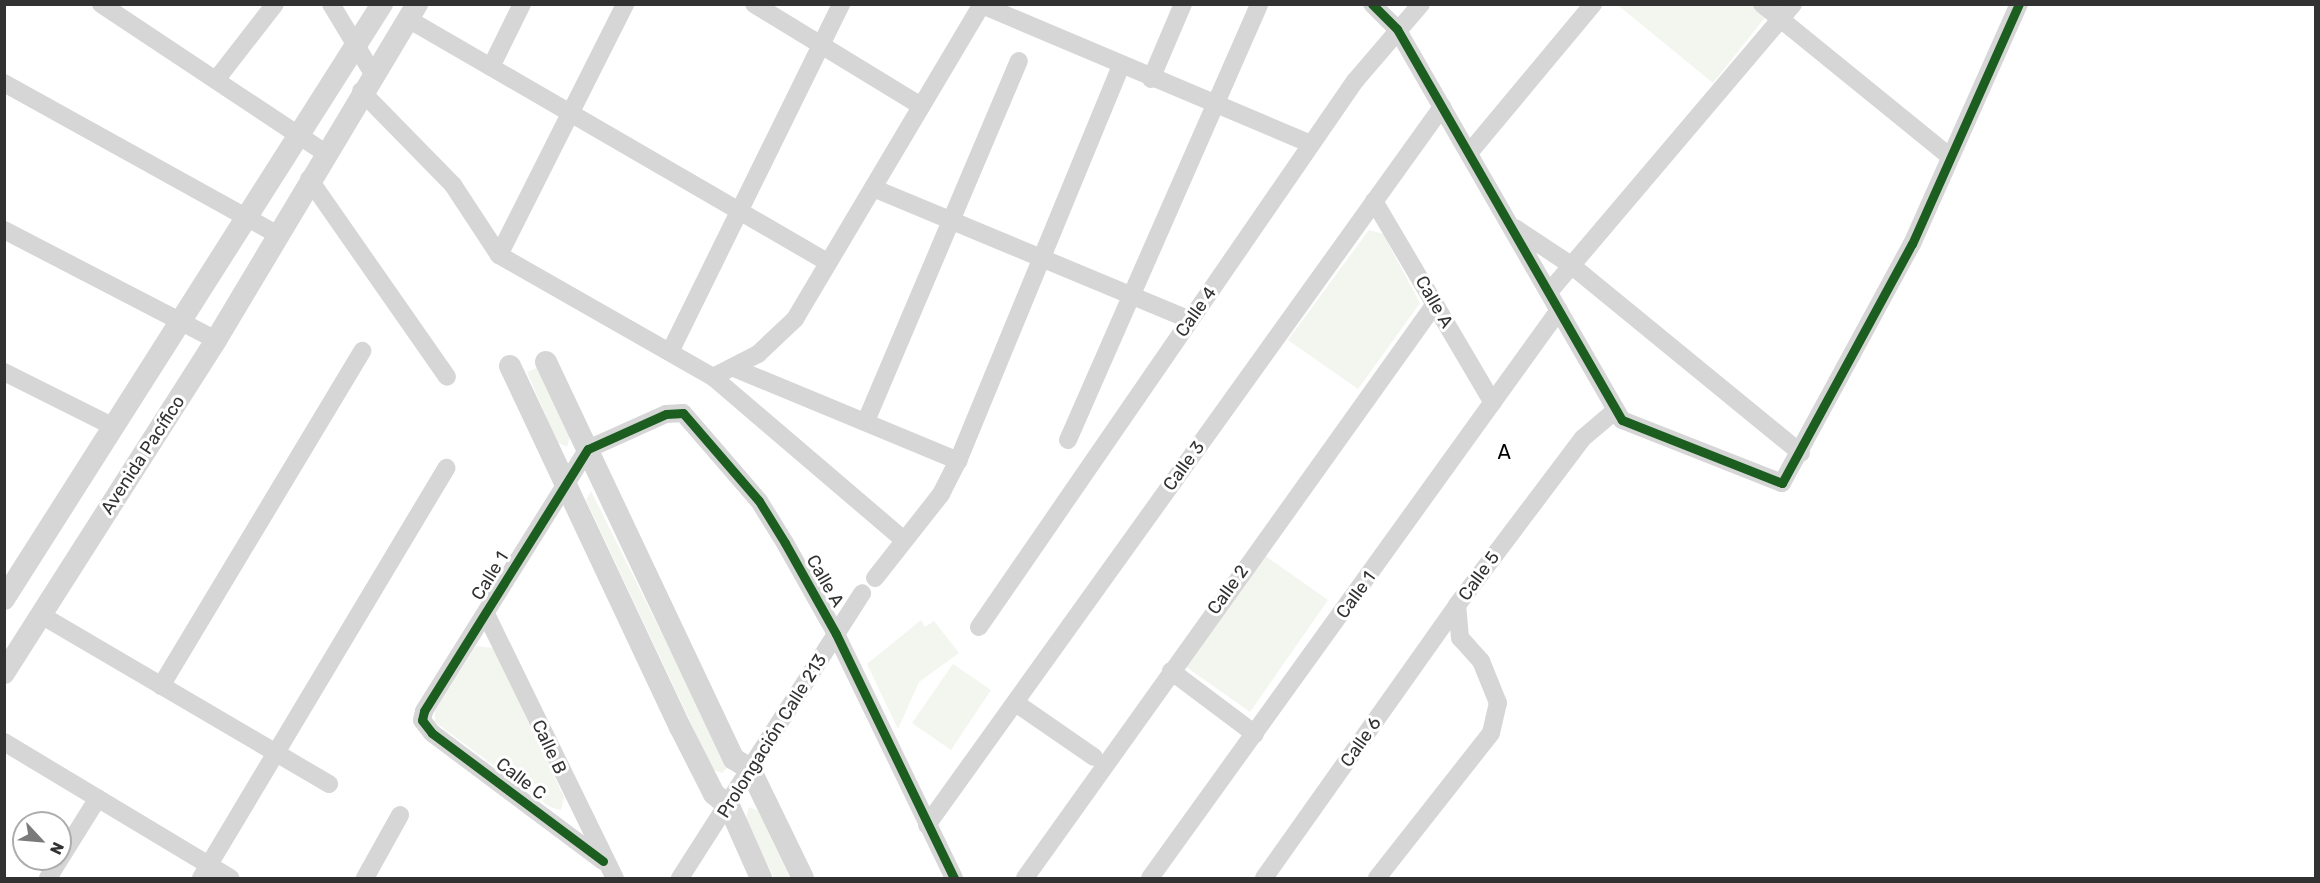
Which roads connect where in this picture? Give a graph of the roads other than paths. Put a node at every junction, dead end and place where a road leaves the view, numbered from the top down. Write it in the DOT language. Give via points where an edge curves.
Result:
graph roads {
  1 [pos="275,4"];
  2 [pos="331,4"];
  3 [pos="382,4"];
  4 [pos="522,4"];
  5 [pos="625,4"];
  6 [pos="754,4"];
  7 [pos="841,4"];
  8 [pos="1184,4"];
  9 [pos="1259,4"];
  10 [pos="1372,4"];
  11 [pos="1421,4"];
  12 [pos="1593,4"];
  13 [pos="1762,4"];
  14 [pos="1793,4"];
  15 [pos="2019,4"];
  16 [pos="982,5"];
  17 [pos="109,7"];
  18 [pos="412,12"];
  19 [pos="1780,20"];
  20 [pos="1398,29"];
  21 [pos="822,43"];
  22 [pos="356,45"];
  23 [pos="1019,61"];
  24 [pos="491,67"];
  25 [pos="1120,68"];
  26 [pos="1151,79"];
  27 [pos="216,80"];
  28 [pos="367,82"];
  29 [pos="4,84"];
  30 [pos="1216,104"];
  31 [pos="921,106"];
  32 [pos="1442,107"];
  33 [pos="570,113"];
  34 [pos="299,135"];
  35 [pos="1311,144"];
  36 [pos="324,152"];
  37 [pos="1469,153"];
  38 [pos="1950,157"];
  39 [pos="309,179"];
  40 [pos="873,188"];
  41 [pos="1374,201"];
  42 [pos="739,211"];
  43 [pos="246,218"];
  44 [pos="951,220"];
  45 [pos="1511,226"];
  46 [pos="4,230"];
  47 [pos="276,234"];
  48 [pos="499,255"];
  49 [pos="1042,258"];
  50 [pos="828,262"];
  51 [pos="1571,266"];
  52 [pos="1549,292"];
  53 [pos="1133,296"];
  54 [pos="1435,304"];
  55 [pos="1559,310"];
  56 [pos="1190,320"];
  57 [pos="181,322"];
  58 [pos="216,340"];
  59 [pos="362,351"];
  60 [pos="670,352"];
  61 [pos="546,362"];
  62 [pos="510,366"];
  63 [pos="734,368"];
  64 [pos="4,372"];
  65 [pos="447,377"];
  66 [pos="713,377"];
  67 [pos="1493,403"];
  68 [pos="1616,410"];
  69 [pos="866,421"];
  70 [pos="114,427"];
  71 [pos="1068,440"];
  72 [pos="588,449"];
  73 [pos="1801,453"];
  74 [pos="958,461"];
  75 [pos="446,468"];
  76 [pos="567,484"];
  77 [pos="904,540"];
  78 [pos="875,578"];
  79 [pos="7,591"];
  80 [pos="862,593"];
  81 [pos="1457,605"];
  82 [pos="486,614"];
  83 [pos="41,615"];
  84 [pos="979,627"];
  85 [pos="836,634"];
  86 [pos="1171,671"];
  87 [pos="4,673"];
  88 [pos="161,686"];
  89 [pos="1023,708"];
  90 [pos="422,720"];
  91 [pos="1255,734"];
  92 [pos="4,742"];
  93 [pos="276,753"];
  94 [pos="1094,757"];
  95 [pos="750,770"];
  96 [pos="329,784"];
  97 [pos="98,798"];
  98 [pos="729,806"];
  99 [pos="400,815"];
  100 [pos="927,825"];
  101 [pos="603,861"];
  102 [pos="205,872"];
  103 [pos="48,879"];
  104 [pos="230,879"];
  105 [pos="365,879"];
  106 [pos="615,879"];
  107 [pos="680,879"];
  108 [pos="761,879"];
  109 [pos="803,879"];
  110 [pos="954,879"];
  111 [pos="1026,879"];
  112 [pos="1150,879"];
  113 [pos="1264,879"];
  114 [pos="1377,879"];
  1 -- 27 [label="street"];
  2 -- 22 [label="street"];
  3 -- 22 [label="street"];
  4 -- 24 [label="street"];
  5 -- 33 [label="street"];
  6 -- 21 [label="street"];
  7 -- 21 [label="street"];
  8 -- 26 [label="street"];
  9 -- 30 [label="street"];
  10 -- 20 [label="street"];
  11 -- 20 [label="street, Calle 4"];
  12 -- 37 [label="street"];
  13 -- 19 [label="street"];
  14 -- 19 [label="street"];
  15 -- 38 [label="street"];
  16 -- 25 [label="street"];
  16 -- 31 [label="street"];
  17 -- 27 [label="street"];
  18 -- 24 [label="street"];
  18 -- 28 [label="street, Avenida Pacífico"];
  19 -- 38 [label="street"];
  19 -- 51 [label="street"];
  20 -- 32 [label="street"];
  20 -- 35 [label="street, Calle 4"];
  21 -- 31 [label="street"];
  21 -- 42 [label="street"];
  22 -- 28 [label="street"];
  22 -- 34 [label="street"];
  23 -- 44 [label="street"];
  24 -- 33 [label="street"];
  25 -- 26 [label="street"];
  25 -- 49 [label="street"];
  26 -- 30 [label="street"];
  27 -- 34 [label="street"];
  28 -- 36 [label="street, Avenida Pacífico"];
  28 -- 48 [label="street" via="453,185"];
  29 -- 43 [label="street"];
  30 -- 35 [label="street"];
  30 -- 53 [label="street"];
  31 -- 40 [label="street"];
  32 -- 37 [label="street"];
  32 -- 41 [label="street, Calle 3"];
  33 -- 42 [label="street"];
  33 -- 48 [label="street"];
  34 -- 36 [label="street"];
  34 -- 43 [label="street"];
  35 -- 56 [label="street, Calle 4"];
  36 -- 39 [label="street, Avenida Pacífico"];
  37 -- 45 [label="street"];
  38 -- 73 [label="street" via="1859,349"];
  39 -- 47 [label="street, Avenida Pacífico"];
  39 -- 65 [label="street"];
  40 -- 44 [label="street"];
  40 -- 50 [label="street"];
  41 -- 54 [label="street, Calle A"];
  41 -- 100 [label="street, Calle 3"];
  42 -- 50 [label="street"];
  42 -- 60 [label="street"];
  43 -- 47 [label="street"];
  43 -- 57 [label="street"];
  44 -- 49 [label="street"];
  44 -- 69 [label="street"];
  45 -- 51 [label="street"];
  45 -- 52 [label="street"];
  46 -- 57 [label="street"];
  47 -- 58 [label="street, Avenida Pacífico"];
  48 -- 60 [label="street"];
  49 -- 53 [label="street"];
  49 -- 74 [label="street"];
  50 -- 63 [label="street" via="778,339"];
  51 -- 52 [label="street"];
  51 -- 73 [label="street"];
  52 -- 55 [label="street"];
  53 -- 56 [label="street"];
  53 -- 71 [label="street"];
  54 -- 67 [label="street, Calle A"];
  54 -- 86 [label="street, Calle 2"];
  55 -- 67 [label="street, Calle 1"];
  55 -- 68 [label="street"];
  56 -- 84 [label="street, Calle 4"];
  57 -- 58 [label="street"];
  57 -- 70 [label="street"];
  58 -- 83 [label="street, Avenida Pacífico"];
  59 -- 88 [label="street"];
  60 -- 66 [label="street"];
  61 -- 72 [label="street"];
  62 -- 76 [label="street"];
  63 -- 66 [label="street"];
  63 -- 69 [label="street"];
  64 -- 70 [label="street"];
  66 -- 77 [label="street"];
  67 -- 91 [label="street, Calle 1"];
  68 -- 73 [label="street" via="1622,420 1782,483"];
  68 -- 81 [label="street, Calle 5" via="1582,438"];
  69 -- 74 [label="street"];
  70 -- 79 [label="street"];
  72 -- 76 [label="street, Calle 1"];
  72 -- 85 [label="street, Calle A" via="666,414 683,412 695,421 759,501"];
  72 -- 95 [label="street" via="734,759"];
  74 -- 77 [label="street" via="941,494"];
  75 -- 93 [label="street"];
  76 -- 82 [label="street, Calle 1"];
  76 -- 98 [label="street" via="714,794"];
  77 -- 78 [label="street"];
  80 -- 85 [label="street, Prolongación Calle 213"];
  81 -- 113 [label="street, Calle 6"];
  81 -- 114 [label="street, Calle 5" via="1461,638 1481,661 1498,703 1491,733"];
  82 -- 90 [label="street, Calle 1"];
  82 -- 101 [label="street, Calle B"];
  83 -- 87 [label="street, Avenida Pacífico"];
  83 -- 88 [label="street"];
  85 -- 95 [label="street, Prolongación Calle 213"];
  85 -- 100 [label="street, Calle A"];
  86 -- 91 [label="street"];
  86 -- 111 [label="street, Calle 2"];
  88 -- 93 [label="street"];
  89 -- 94 [label="street"];
  90 -- 101 [label="street, Calle C"];
  91 -- 112 [label="street, Calle 1"];
  92 -- 97 [label="street"];
  93 -- 96 [label="street"];
  93 -- 102 [label="street"];
  95 -- 98 [label="street, Prolongación Calle 213"];
  95 -- 109 [label="street"];
  97 -- 102 [label="street"];
  97 -- 103 [label="street"];
  98 -- 107 [label="street, Prolongación Calle 213"];
  98 -- 108 [label="street"];
  99 -- 105 [label="street"];
  100 -- 110 [label="street, Calle A"];
  101 -- 106 [label="street, Calle B"];
  102 -- 104 [label="street"];
}
